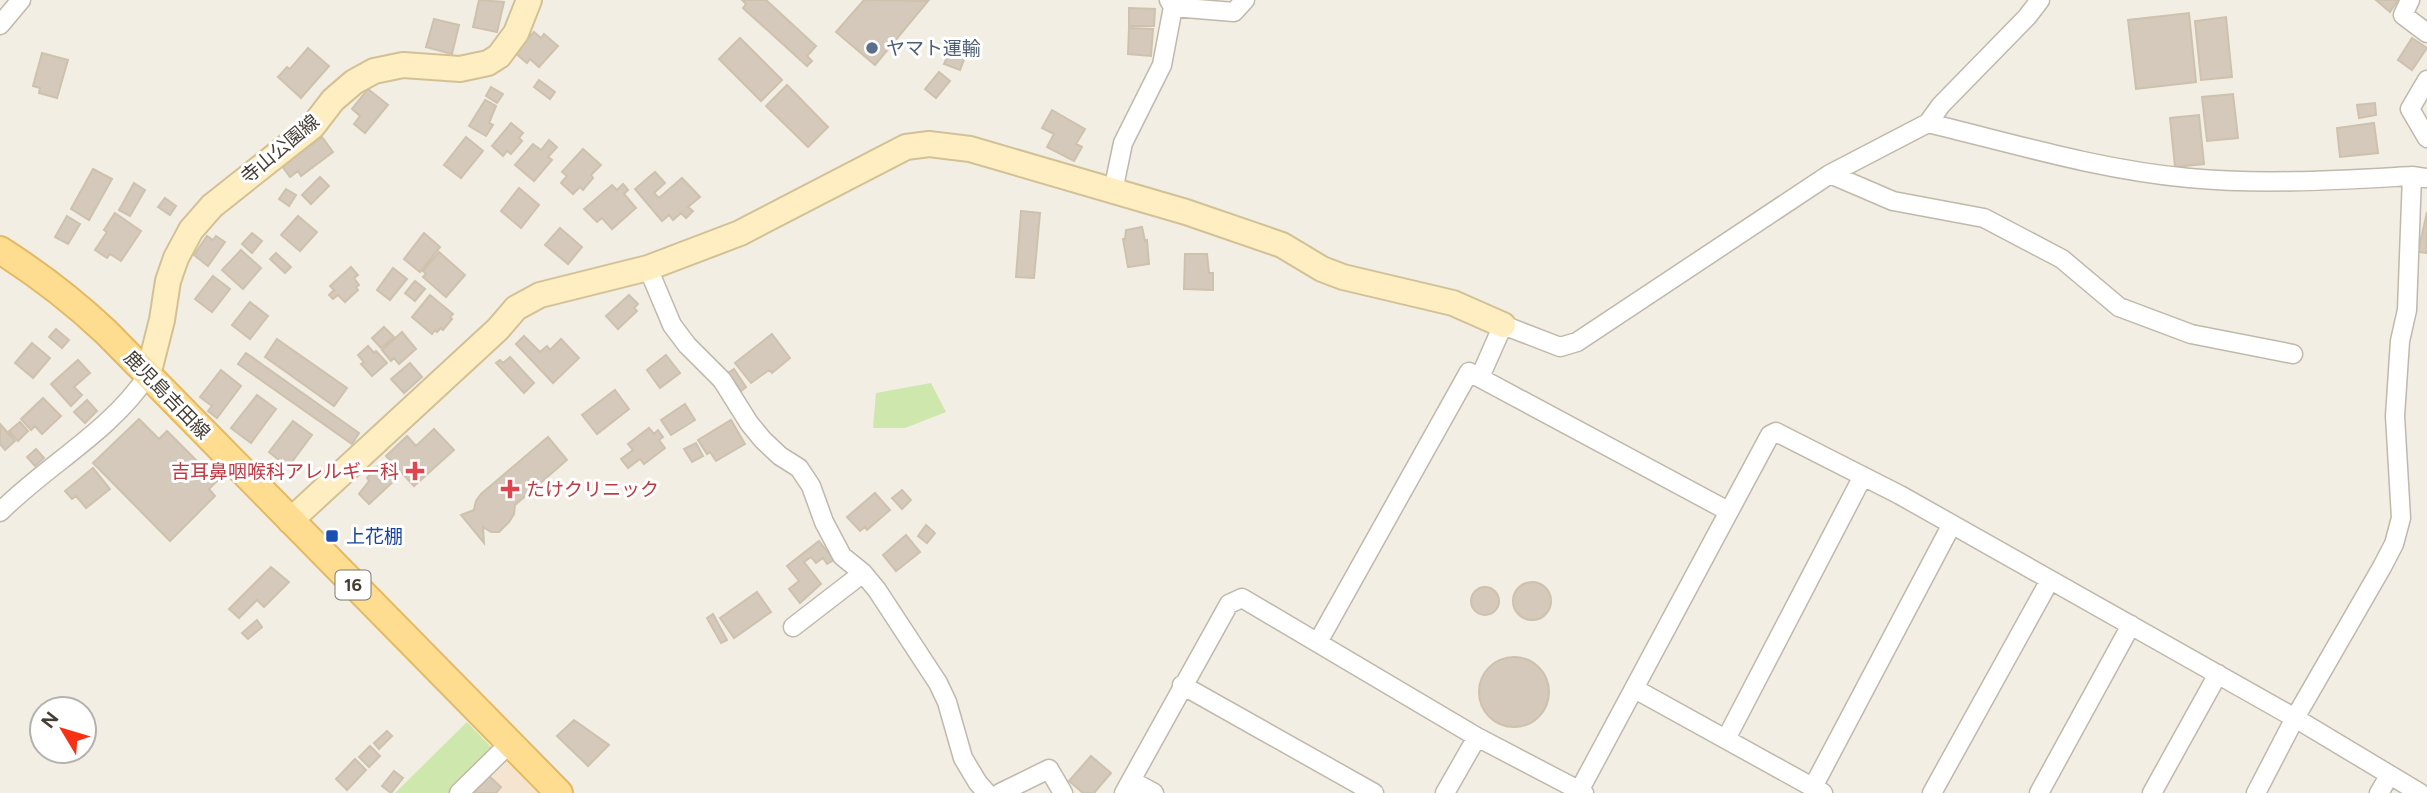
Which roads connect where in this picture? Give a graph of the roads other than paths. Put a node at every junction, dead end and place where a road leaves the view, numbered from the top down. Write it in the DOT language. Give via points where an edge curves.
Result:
graph roads {
  1 [pos="21,0"];
  2 [pos="529,0"];
  3 [pos="1245,0"];
  4 [pos="2040,0"];
  5 [pos="2410,0"];
  6 [pos="1171,3"];
  7 [pos="0,25"];
  8 [pos="2427,33"];
  9 [pos="2427,79"];
  10 [pos="1928,123"];
  11 [pos="2427,138"];
  12 [pos="1830,174"];
  13 [pos="2420,177"];
  14 [pos="1113,191"];
  15 [pos="0,250"];
  16 [pos="648,268"];
  17 [pos="1503,325"];
  18 [pos="2293,354"];
  19 [pos="148,375"];
  20 [pos="1480,377"];
  21 [pos="1863,476"];
  22 [pos="1728,511"];
  23 [pos="0,512"];
  24 [pos="290,521"];
  25 [pos="1951,526"];
  26 [pos="863,573"];
  27 [pos="2050,580"];
  28 [pos="2131,625"];
  29 [pos="793,627"];
  30 [pos="1318,642"];
  31 [pos="2218,674"];
  32 [pos="1182,685"];
  33 [pos="1635,689"];
  34 [pos="2295,718"];
  35 [pos="1477,737"];
  36 [pos="1726,739"];
  37 [pos="510,743"];
  38 [pos="2389,776"];
  39 [pos="1128,787"];
  40 [pos="1818,790"];
  41 [pos="1580,792"];
  42 [pos="459,793"];
  43 [pos="559,793"];
  44 [pos="987,793"];
  45 [pos="1000,793"];
  46 [pos="1063,793"];
  47 [pos="1154,793"];
  48 [pos="1374,793"];
  49 [pos="1445,793"];
  50 [pos="1933,793"];
  51 [pos="2039,793"];
  52 [pos="2152,793"];
  53 [pos="2256,793"];
  54 [pos="2379,793"];
  55 [pos="2420,793"];
  1 -- 7 [label="street"];
  2 -- 19 [label="street, 寺山公園線" via="516,33 488,64 460,69 403,65 374,71 354,82 313,126 212,206 191,230 176,258"];
  3 -- 6 [label="street" via="1234,12"];
  4 -- 10 [label="street"];
  5 -- 8 [label="street" via="2403,15"];
  6 -- 14 [label="street" via="1162,65 1123,143"];
  9 -- 11 [label="street" via="2410,109"];
  10 -- 12 [label="street"];
  10 -- 13 [label="street" via="2060,157 2189,178 2299,183"];
  12 -- 17 [label="street" via="1577,342 1560,347"];
  12 -- 18 [label="street" via="1893,201 1984,218 2062,259 2119,307 2191,334"];
  13 -- 34 [label="street" via="2395,416 2401,519 2382,567"];
  14 -- 16 [label="street" via="970,149 929,144 906,147 740,233"];
  14 -- 17 [label="street" via="1282,245 1343,277 1453,303"];
  15 -- 19 [label="main road, 鹿児島吉田線 / 16" via="62,293"];
  16 -- 24 [label="street" via="540,295 516,308"];
  16 -- 26 [label="street" via="672,325 722,380 763,440 799,468 842,556"];
  17 -- 20 [label="street"];
  19 -- 23 [label="street" via="132,400"];
  19 -- 24 [label="main road, 鹿児島吉田線 / 16"];
  20 -- 22 [label="street"];
  20 -- 30 [label="street" via="1469,372"];
  21 -- 22 [label="street" via="1772,433"];
  21 -- 25 [label="street"];
  21 -- 36 [label="street"];
  22 -- 33 [label="street"];
  24 -- 37 [label="main road, 鹿児島吉田線 / 16"];
  25 -- 27 [label="street"];
  25 -- 40 [label="street"];
  26 -- 29 [label="street"];
  26 -- 44 [label="street" via="938,683 963,758"];
  27 -- 28 [label="street"];
  27 -- 50 [label="street"];
  28 -- 31 [label="street"];
  28 -- 51 [label="street"];
  30 -- 32 [label="street" via="1242,598 1229,604"];
  30 -- 35 [label="street"];
  31 -- 34 [label="street"];
  31 -- 52 [label="street"];
  32 -- 39 [label="street"];
  32 -- 48 [label="street"];
  33 -- 36 [label="street"];
  33 -- 41 [label="street"];
  34 -- 38 [label="street"];
  34 -- 53 [label="street"];
  35 -- 41 [label="street"];
  35 -- 49 [label="street"];
  36 -- 40 [label="street"];
  37 -- 42 [label="street"];
  37 -- 43 [label="main road, 鹿児島吉田線 / 16"];
  38 -- 54 [label="street"];
  38 -- 55 [label="street"];
  39 -- 47 [label="street"];
  45 -- 46 [label="street" via="1049,769"];
}
